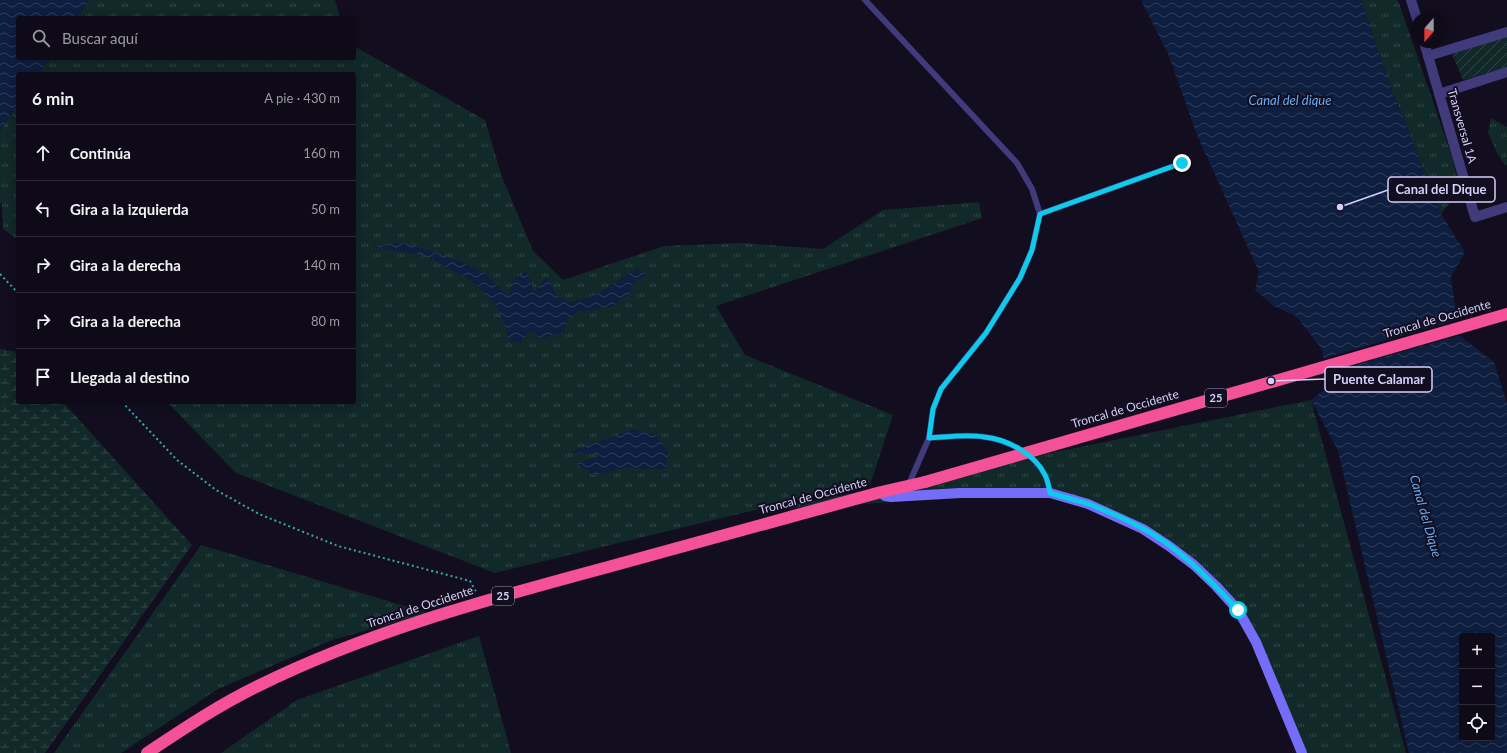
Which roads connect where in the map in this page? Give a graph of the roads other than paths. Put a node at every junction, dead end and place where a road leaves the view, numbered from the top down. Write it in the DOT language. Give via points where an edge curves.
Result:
graph roads {
  1 [pos="865,0"];
  2 [pos="1411,0"];
  3 [pos="1415,12"];
  4 [pos="1507,32"];
  5 [pos="1426,48"];
  6 [pos="1428,56"];
  7 [pos="1507,72"];
  8 [pos="1439,94"];
  9 [pos="1182,163"];
  10 [pos="1507,207"];
  11 [pos="1040,214"];
  12 [pos="1507,314"];
  13 [pos="929,438"];
  14 [pos="908,486"];
  15 [pos="881,492"];
  16 [pos="1050,493"];
  17 [pos="147,753"];
  18 [pos="1301,753"];
  1 -- 11 [label="lane" via="1017,163 1032,189"];
  2 -- 3 [label="street"];
  4 -- 6 [label="street"];
  5 -- 6 [label="street, Transversal 1A"];
  6 -- 8 [label="street, Transversal 1A"];
  7 -- 8 [label="street"];
  8 -- 10 [label="street, Transversal 1A" via="1475,217"];
  9 -- 11 [label="lane"];
  11 -- 13 [label="lane" via="1032,250 1020,278 986,333 941,389 933,409"];
  12 -- 14 [label="highway, Troncal de Occidente / 25, bridge"];
  13 -- 14 [label="lane"];
  13 -- 16 [label="lane" via="984,437 1015,446 1040,468 1045,475"];
  14 -- 15 [label="highway, Troncal de Occidente / 25"];
  15 -- 16 [label="street" via="890,498 960,493"];
  15 -- 17 [label="highway, Troncal de Occidente / 25" via="478,602 399,627 258,686"];
  16 -- 18 [label="street" via="1088,504 1143,529 1194,565 1216,586 1238,610 1256,642 1272,676"];
}
